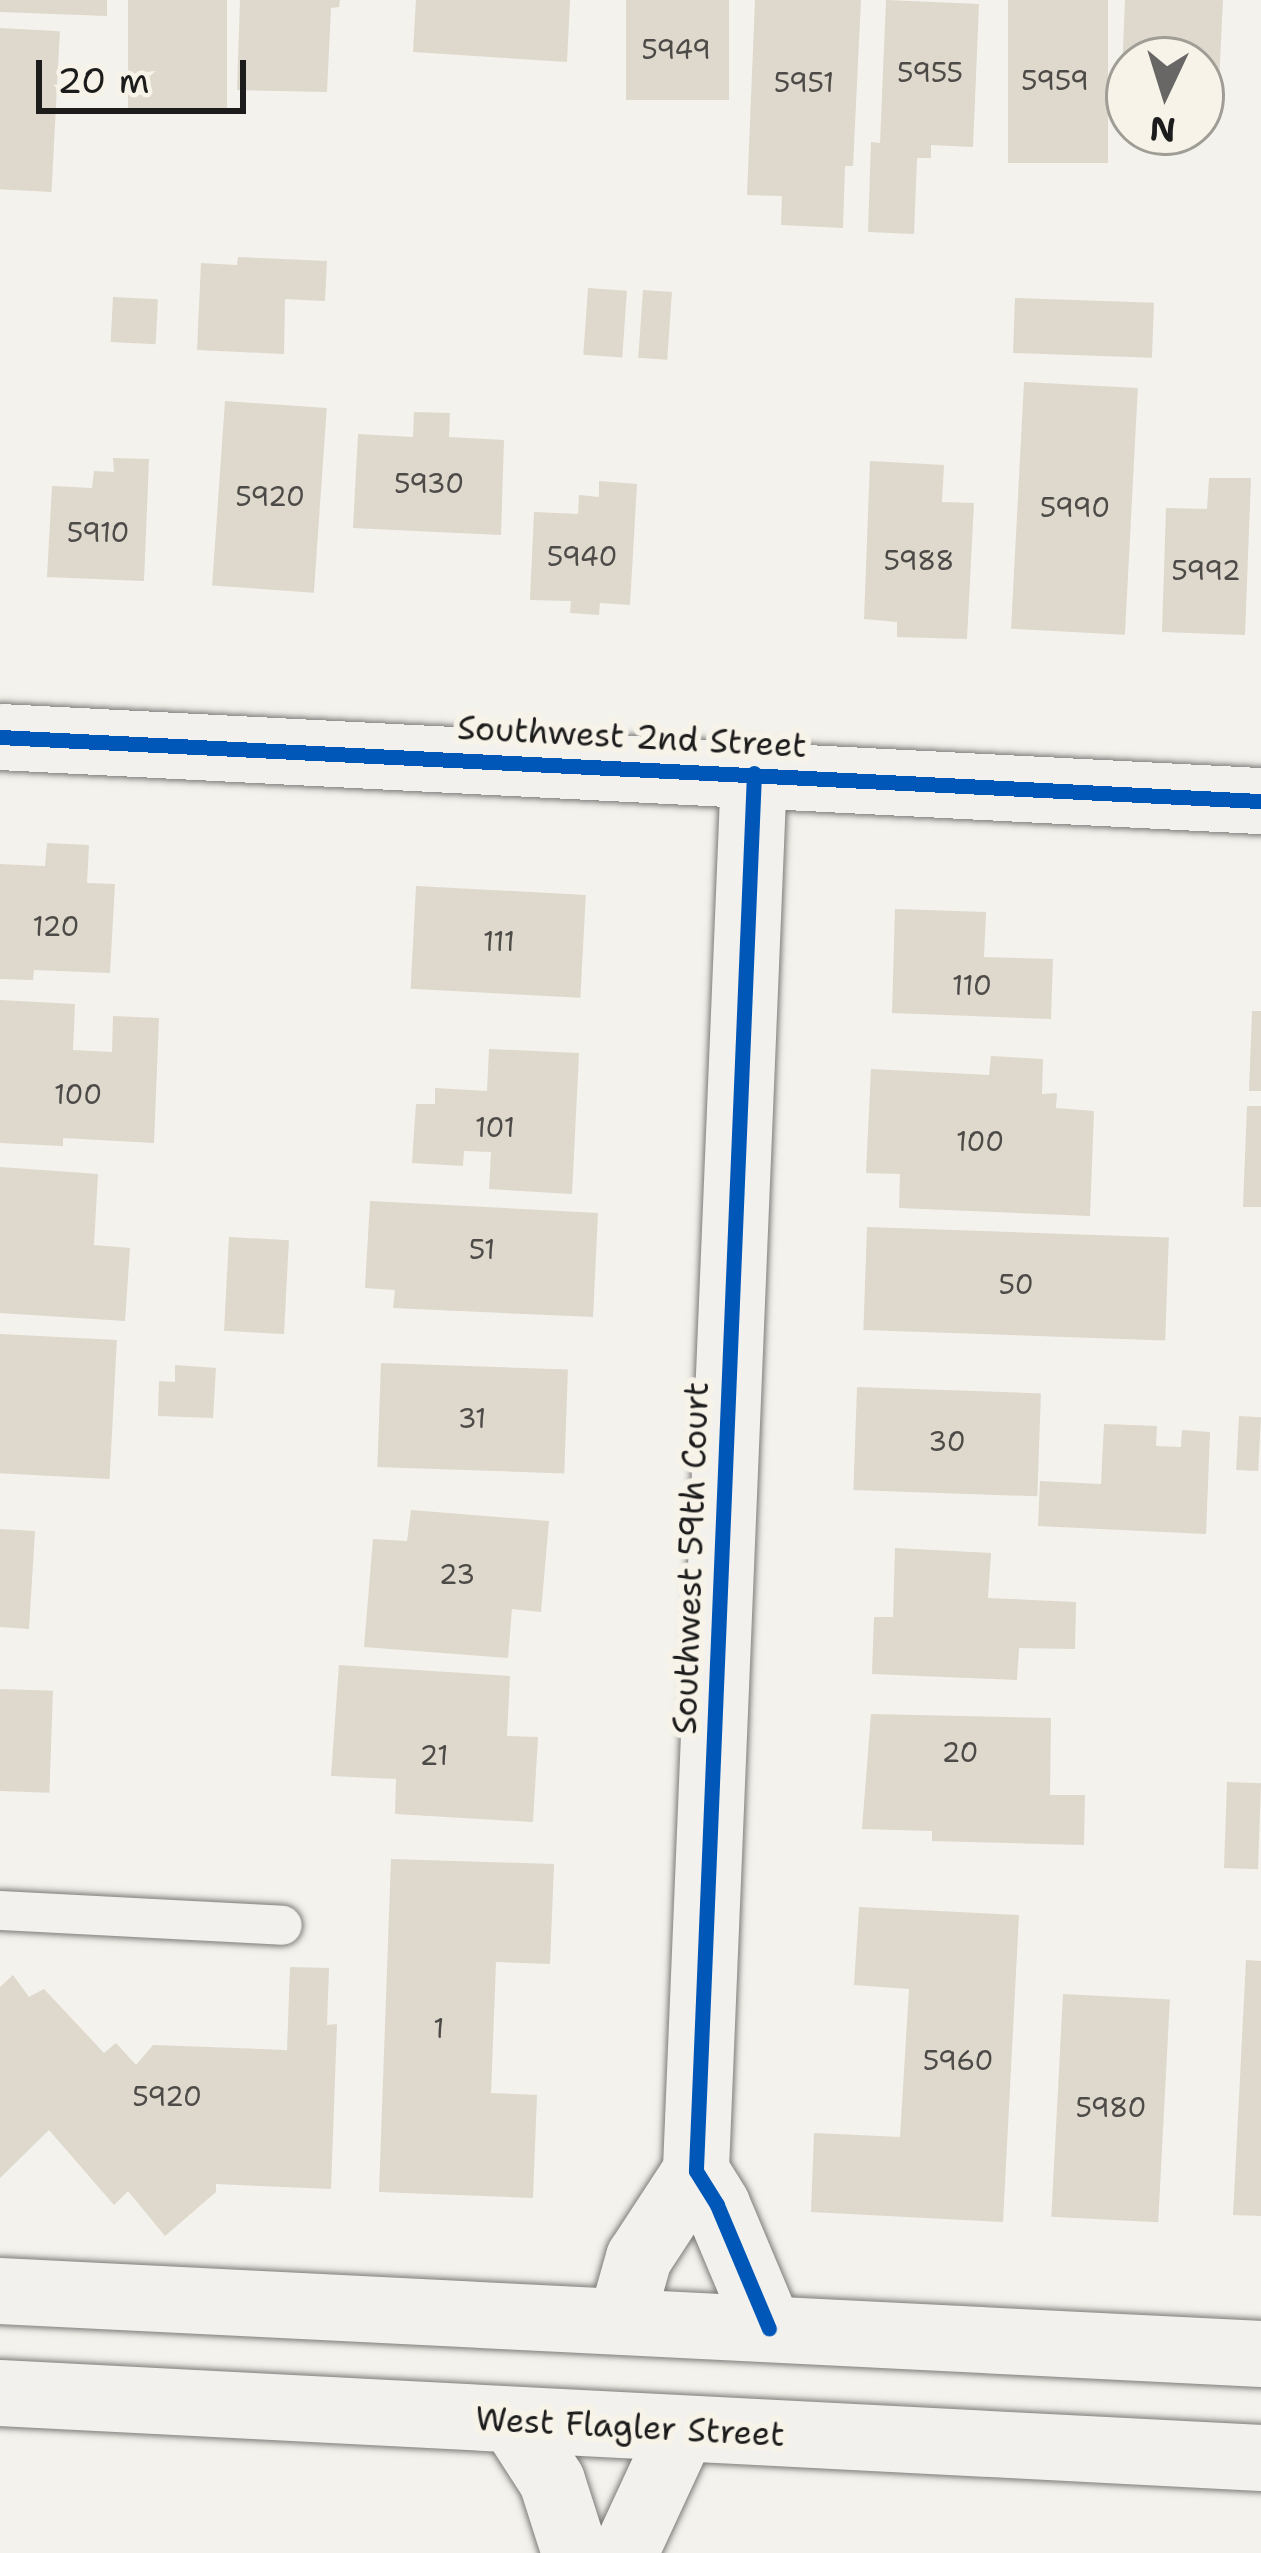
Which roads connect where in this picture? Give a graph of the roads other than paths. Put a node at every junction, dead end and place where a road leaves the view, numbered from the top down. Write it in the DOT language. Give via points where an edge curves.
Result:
graph roads {
  1 [pos="0,737"];
  2 [pos="754,773"];
  3 [pos="1261,801"];
  4 [pos="0,1910"];
  5 [pos="282,1925"];
  6 [pos="696,2171"];
  7 [pos="0,2290"];
  8 [pos="621,2321"];
  9 [pos="769,2330"];
  10 [pos="1261,2354"];
  11 [pos="0,2393"];
  12 [pos="514,2422"];
  13 [pos="682,2430"];
  14 [pos="1261,2458"];
  15 [pos="575,2553"];
  16 [pos="625,2553"];
  1 -- 2 [label="street, Southwest 2nd Street"];
  2 -- 3 [label="street, Southwest 2nd Street"];
  2 -- 6 [label="street, Southwest 59th Court"];
  4 -- 5 [label="lane"];
  6 -- 8 [label="street" via="639,2258"];
  6 -- 9 [label="street"];
  7 -- 8 [label="street"];
  8 -- 9 [label="street"];
  9 -- 10 [label="street"];
  11 -- 12 [label="street, West Flagler Street"];
  12 -- 13 [label="street, West Flagler Street"];
  12 -- 15 [label="street" via="552,2481"];
  13 -- 14 [label="street, West Flagler Street"];
  13 -- 16 [label="street"];
}
